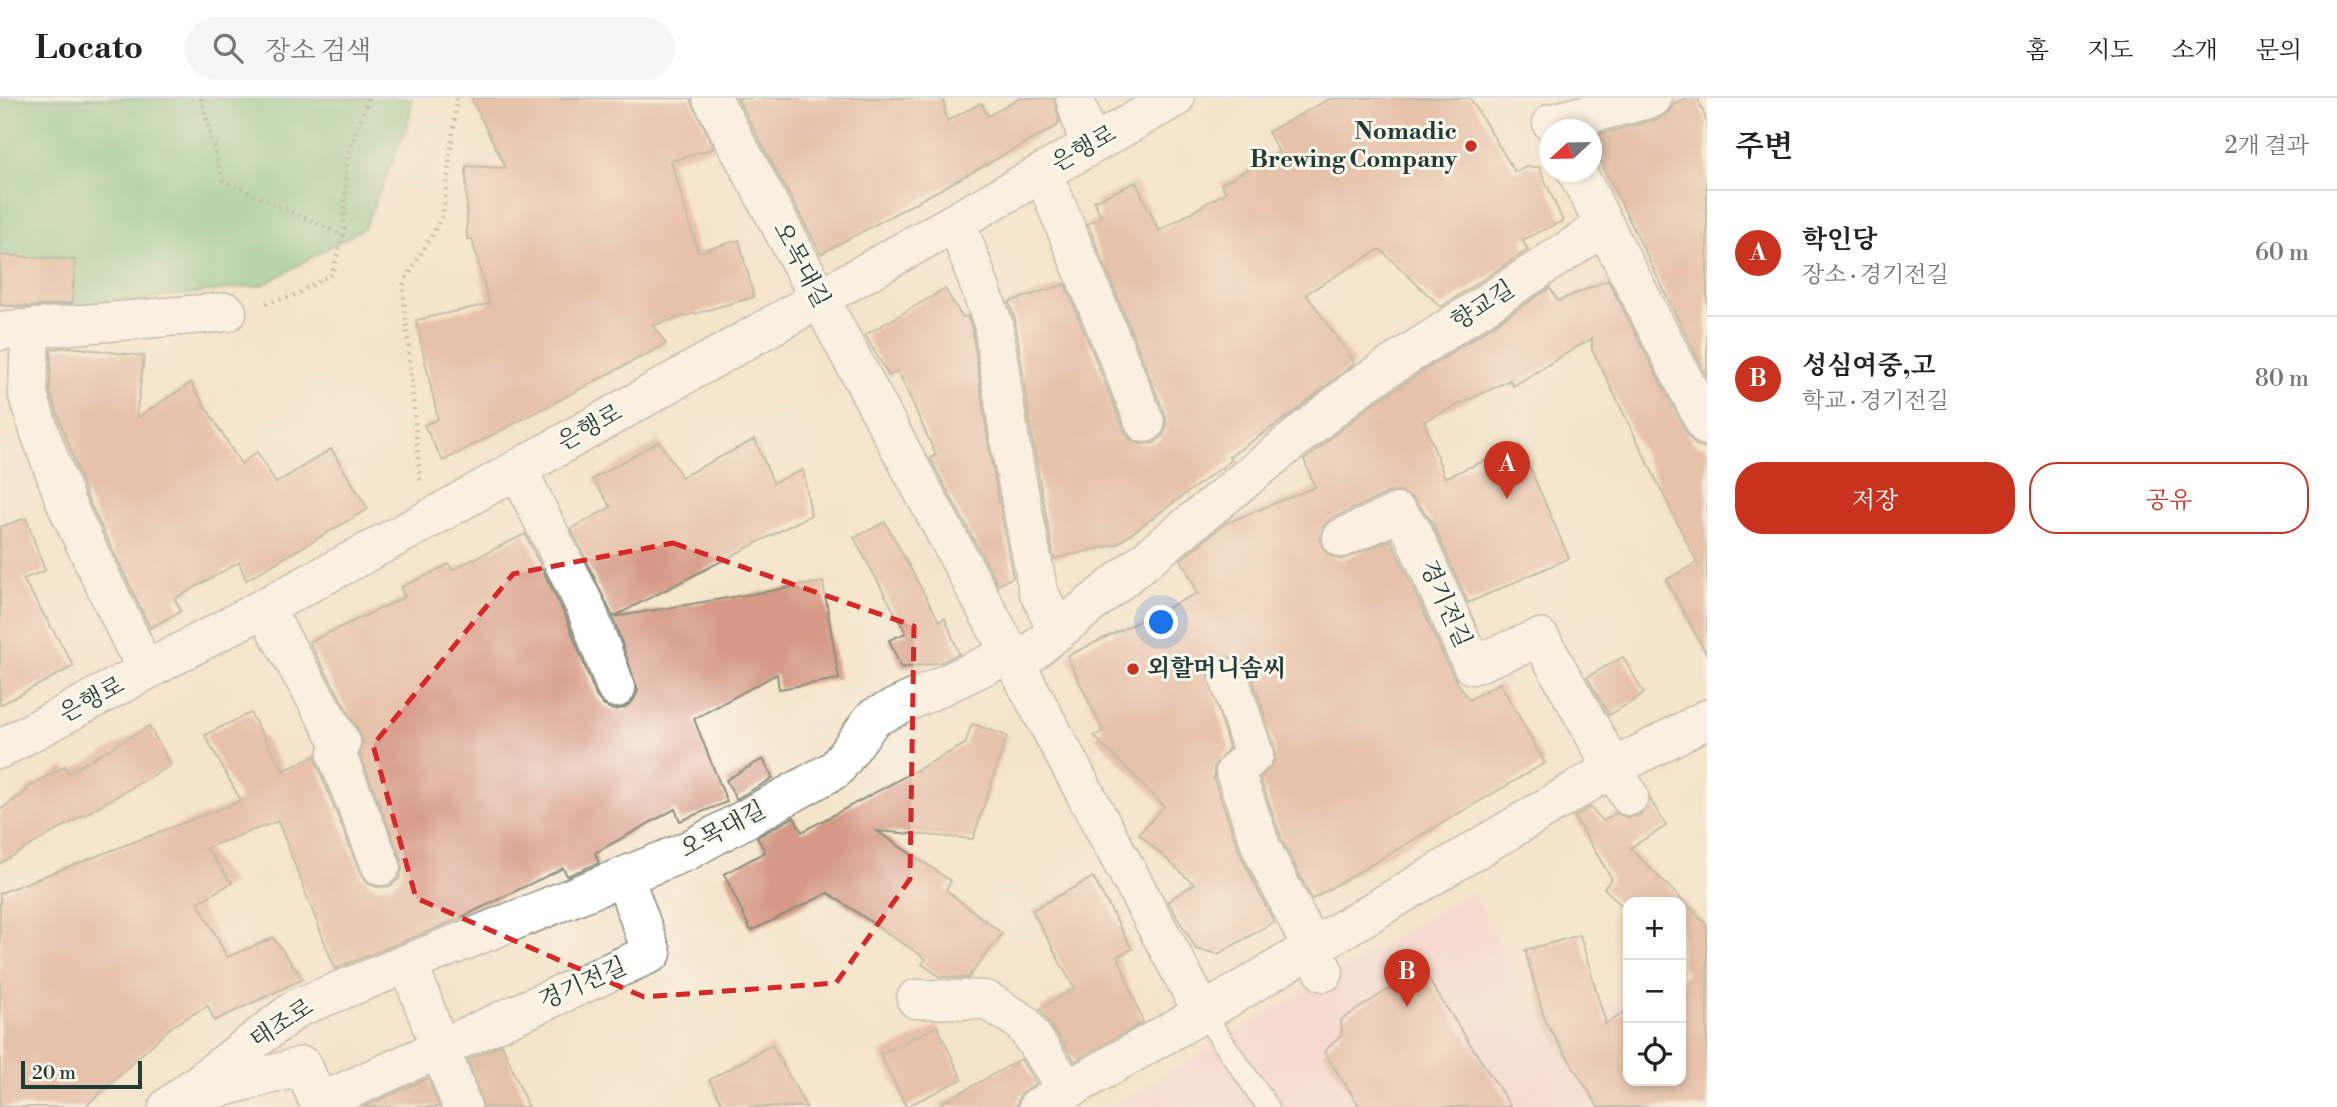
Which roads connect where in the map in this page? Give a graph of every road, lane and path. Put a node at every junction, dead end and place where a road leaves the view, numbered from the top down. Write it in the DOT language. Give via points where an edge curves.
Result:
graph roads {
  1 [pos="201,98"];
  2 [pos="368,98"];
  3 [pos="457,98"];
  4 [pos="712,98"];
  5 [pos="1175,98"];
  6 [pos="1652,98"];
  7 [pos="1549,117"];
  8 [pos="1582,182"];
  9 [pos="1051,192"];
  10 [pos="1605,226"];
  11 [pos="343,235"];
  12 [pos="964,240"];
  13 [pos="291,297"];
  14 [pos="819,299"];
  15 [pos="227,312"];
  16 [pos="15,331"];
  17 [pos="1360,386"];
  18 [pos="1145,423"];
  19 [pos="1707,426"];
  20 [pos="525,484"];
  21 [pos="421,489"];
  22 [pos="1342,538"];
  23 [pos="273,624"];
  24 [pos="1057,631"];
  25 [pos="134,646"];
  26 [pos="1013,659"];
  27 [pos="1228,678"];
  28 [pos="616,688"];
  29 [pos="1707,719"];
  30 [pos="0,750"];
  31 [pos="1621,782"];
  32 [pos="381,866"];
  33 [pos="624,877"];
  34 [pos="1318,959"];
  35 [pos="409,965"];
  36 [pos="916,999"];
  37 [pos="1203,1013"];
  38 [pos="440,1049"];
  39 [pos="1053,1098"];
  40 [pos="172,1103"];
  41 [pos="463,1107"];
  42 [pos="1268,1107"];
  1 -- 11 [label="path" via="223,181"];
  2 -- 11 [label="path" via="347,158"];
  3 -- 21 [label="path" via="443,215 403,285"];
  4 -- 14 [label="street, 오목대길"];
  5 -- 14 [label="street, 은행로"];
  6 -- 7 [label="street"];
  8 -- 10 [label="street"];
  9 -- 18 [label="street, 은행로"];
  10 -- 17 [label="street, 향교길"];
  10 -- 19 [label="street"];
  11 -- 13 [label="path" via="332,274"];
  12 -- 24 [label="street" via="993,323 1038,590"];
  14 -- 26 [label="street, 오목대길"];
  14 -- 30 [label="street, 은행로" via="424,522"];
  15 -- 16 [label="street, 은행로"];
  16 -- 25 [label="street, 은행로" via="40,433 78,529"];
  17 -- 24 [label="street, 오목대길"];
  20 -- 28 [label="street" via="586,608"];
  22 -- 31 [label="street, 경기전길" via="1397,513 1412,531 1472,665 1540,638"];
  23 -- 32 [label="street" via="341,743 337,756"];
  24 -- 26 [label="street, 오목대길"];
  26 -- 33 [label="street, 오목대길" via="873,718 836,769 687,851"];
  26 -- 37 [label="street, 오목대길"];
  27 -- 34 [label="street" via="1254,754 1235,772 1262,849"];
  29 -- 31 [label="street"];
  31 -- 34 [label="street"];
  33 -- 35 [label="street, 오목대길"];
  33 -- 38 [label="street, 경기전길" via="652,953"];
  34 -- 37 [label="street"];
  35 -- 38 [label="street"];
  35 -- 40 [label="street, 태조로" via="297,1008"];
  36 -- 39 [label="street" via="986,1000 1022,1022"];
  37 -- 39 [label="street"];
  37 -- 42 [label="lane"];
  38 -- 40 [label="street, 경기전길" via="319,1103 303,1066"];
  38 -- 41 [label="street"];
}
